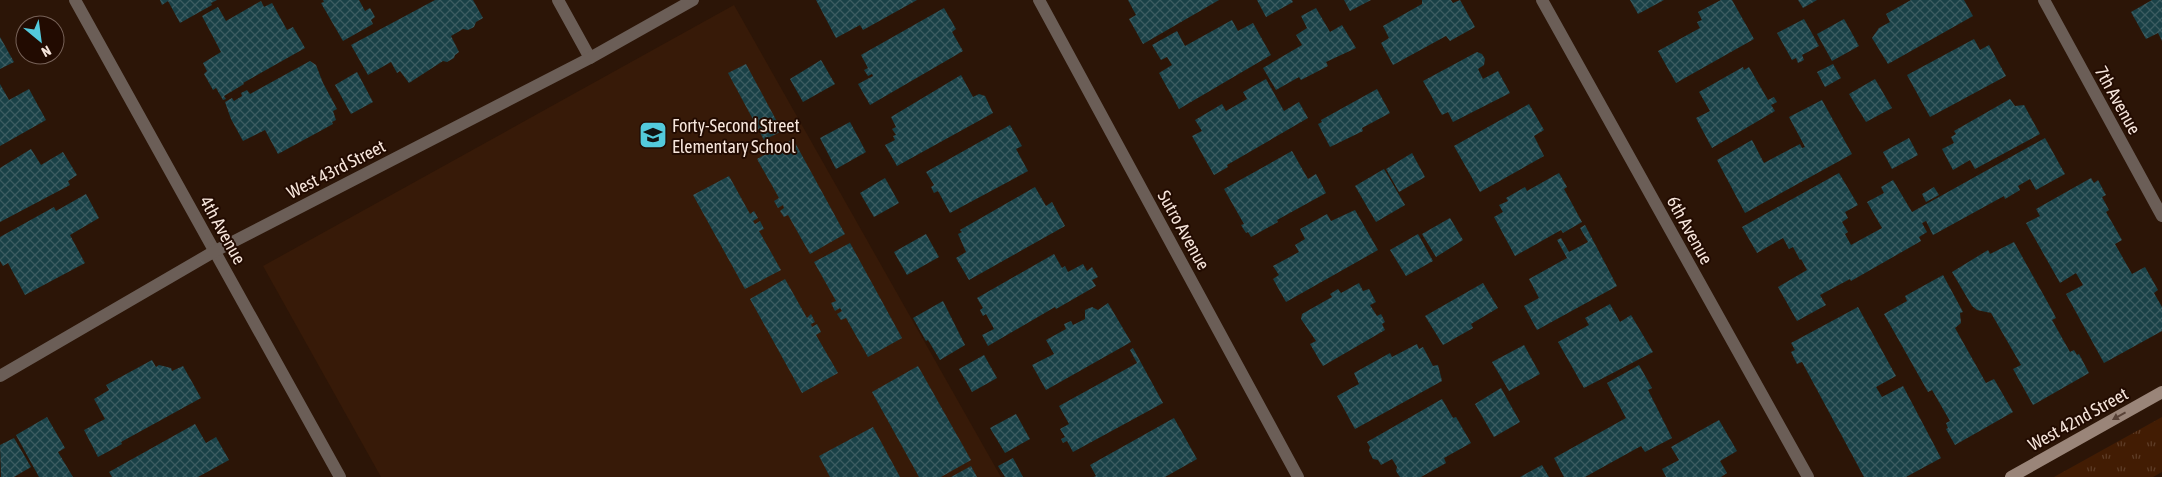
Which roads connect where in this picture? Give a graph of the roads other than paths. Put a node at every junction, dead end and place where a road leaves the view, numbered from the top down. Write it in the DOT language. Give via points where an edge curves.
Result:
graph roads {
  1 [pos="75,0"];
  2 [pos="558,0"];
  3 [pos="693,0"];
  4 [pos="1039,0"];
  5 [pos="1542,0"];
  6 [pos="2044,0"];
  7 [pos="590,58"];
  8 [pos="2162,216"];
  9 [pos="215,251"];
  10 [pos="0,376"];
  11 [pos="2162,392"];
  12 [pos="340,477"];
  13 [pos="1298,477"];
  14 [pos="1808,477"];
  15 [pos="2011,477"];
  1 -- 9 [label="street, 4th Avenue"];
  2 -- 7 [label="street"];
  3 -- 7 [label="street, West 43rd Street"];
  4 -- 13 [label="street, Sutro Avenue"];
  5 -- 14 [label="street, 6th Avenue"];
  6 -- 8 [label="street, 7th Avenue"];
  7 -- 9 [label="street, West 43rd Street"];
  9 -- 10 [label="street, West 43rd Street"];
  9 -- 12 [label="street, 4th Avenue"];
  11 -- 15 [label="street, West 42nd Street, one-way"];
}
